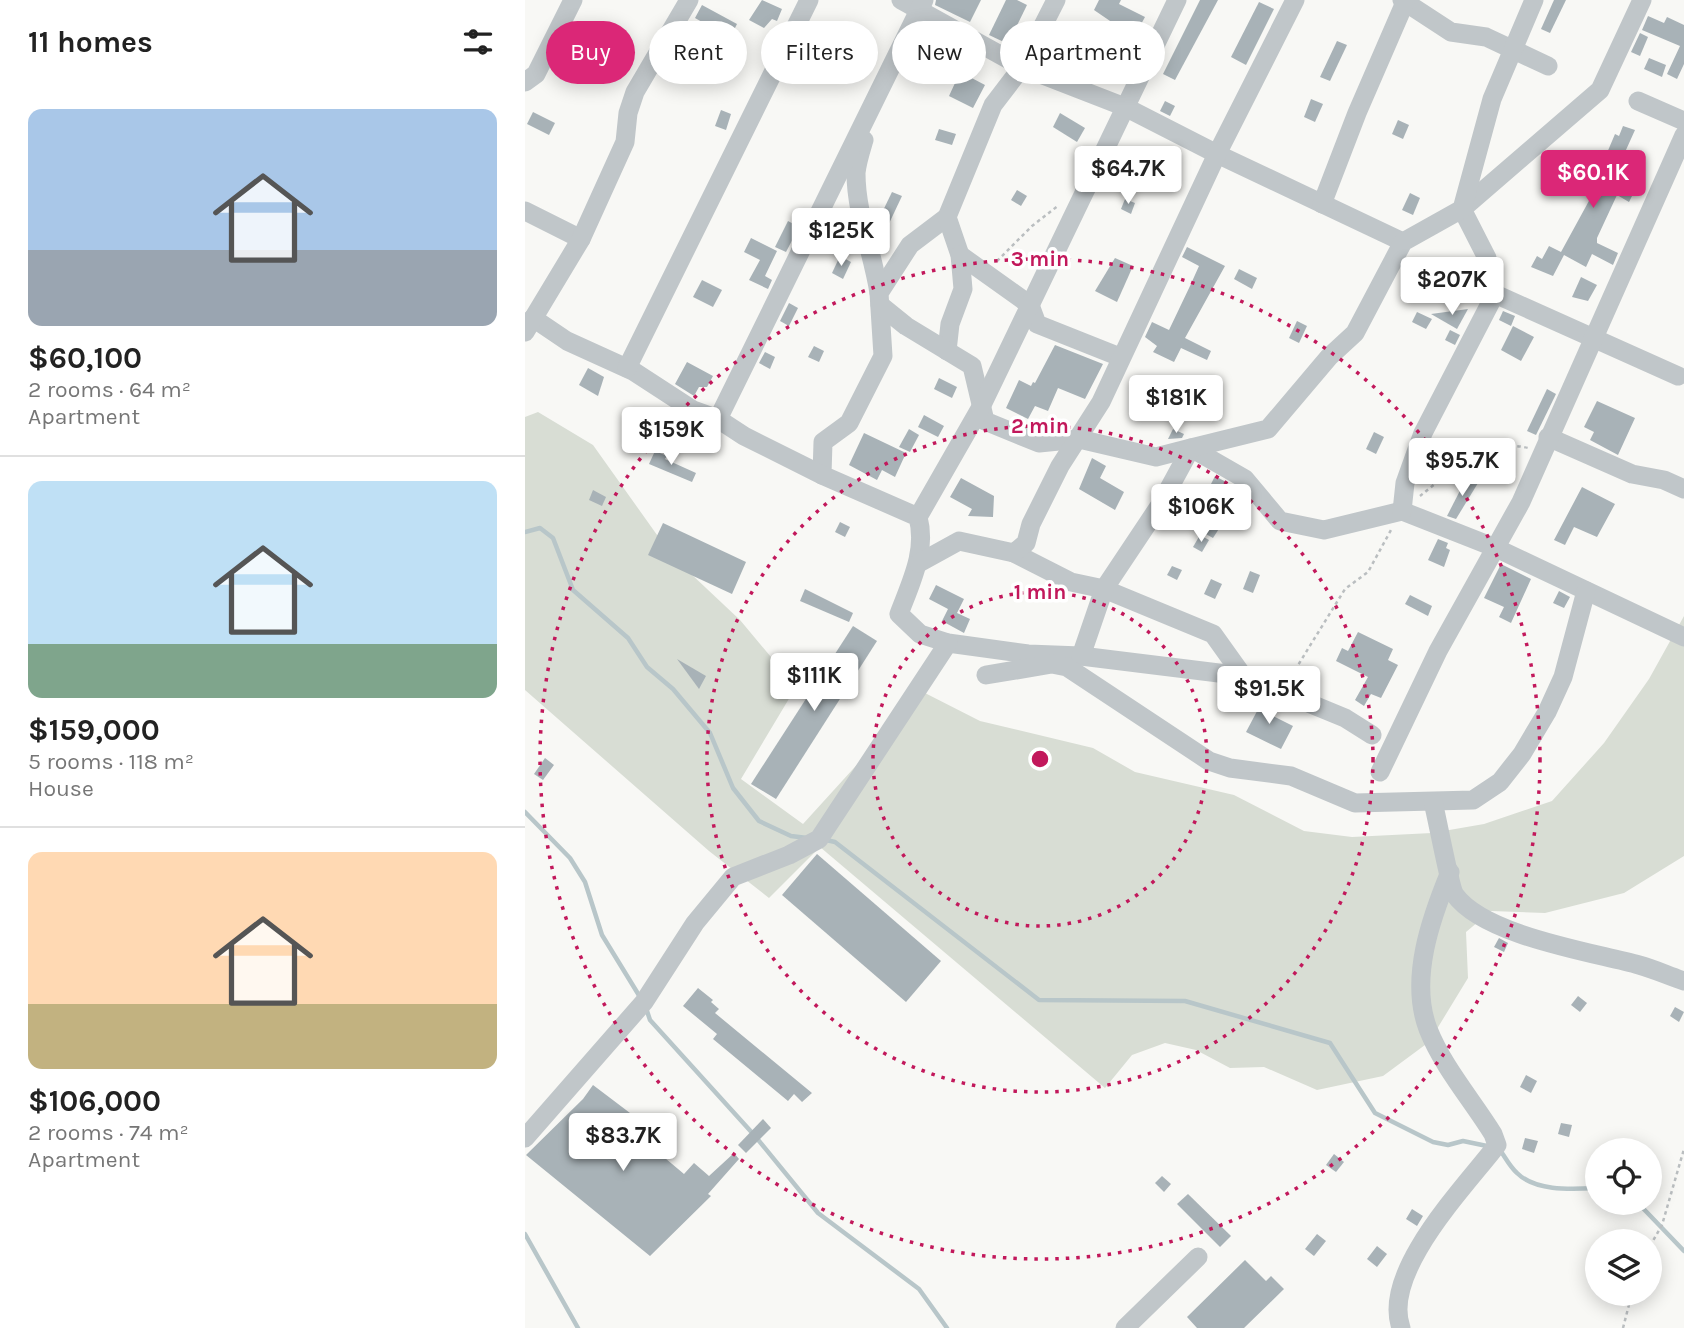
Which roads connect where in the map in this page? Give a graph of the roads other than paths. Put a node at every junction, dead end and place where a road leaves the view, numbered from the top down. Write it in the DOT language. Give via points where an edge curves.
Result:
graph roads {
  1 [pos="573,0"];
  2 [pos="689,0"];
  3 [pos="809,0"];
  4 [pos="901,0"];
  5 [pos="1056,0"];
  6 [pos="1177,0"];
  7 [pos="1295,0"];
  8 [pos="1534,0"];
  9 [pos="1641,0"];
  10 [pos="1404,1"];
  11 [pos="923,3"];
  12 [pos="1045,21"];
  13 [pos="1512,48"];
  14 [pos="1000,53"];
  15 [pos="1548,66"];
  16 [pos="525,82"];
  17 [pos="1009,84"];
  18 [pos="1066,84"];
  19 [pos="1638,101"];
  20 [pos="1125,107"];
  21 [pos="1684,121"];
  22 [pos="1684,135"];
  23 [pos="1217,154"];
  24 [pos="1322,204"];
  25 [pos="1462,209"];
  26 [pos="525,211"];
  27 [pos="947,217"];
  28 [pos="581,239"];
  29 [pos="1403,242"];
  30 [pos="960,255"];
  31 [pos="1495,294"];
  32 [pos="879,299"];
  33 [pos="1030,305"];
  34 [pos="529,325"];
  35 [pos="947,351"];
  36 [pos="1120,357"];
  37 [pos="627,368"];
  38 [pos="1678,376"];
  39 [pos="981,407"];
  40 [pos="717,419"];
  41 [pos="1079,439"];
  42 [pos="1544,446"];
  43 [pos="1191,448"];
  44 [pos="822,475"];
  45 [pos="1684,489"];
  46 [pos="1402,511"];
  47 [pos="918,517"];
  48 [pos="1496,548"];
  49 [pos="1014,553"];
  50 [pos="919,563"];
  51 [pos="1104,589"];
  52 [pos="1586,591"];
  53 [pos="1684,637"];
  54 [pos="948,643"];
  55 [pos="1081,656"];
  56 [pos="986,676"];
  57 [pos="1243,676"];
  58 [pos="1372,735"];
  59 [pos="1380,772"];
  60 [pos="1433,802"];
  61 [pos="1450,872"];
  62 [pos="1684,981"];
  63 [pos="525,1139"];
  64 [pos="1198,1257"];
  65 [pos="1125,1328"];
  66 [pos="1401,1328"];
  1 -- 16 [label="street" via="536,74"];
  2 -- 28 [label="street" via="635,92 625,142"];
  3 -- 37 [label="street"];
  4 -- 11 [label="street"];
  5 -- 12 [label="street"];
  6 -- 20 [label="street"];
  7 -- 23 [label="street"];
  8 -- 13 [label="street"];
  9 -- 25 [label="street" via="1600,90"];
  10 -- 13 [label="street" via="1451,32 1486,37"];
  10 -- 24 [label="street"];
  11 -- 14 [label="street"];
  11 -- 32 [label="street" via="869,115 856,171 863,231 874,258"];
  11 -- 40 [label="street"];
  13 -- 15 [label="street"];
  13 -- 25 [label="street" via="1492,99"];
  17 -- 27 [label="street" via="993,105"];
  18 -- 20 [label="street"];
  19 -- 21 [label="street"];
  20 -- 23 [label="street"];
  20 -- 33 [label="street"];
  22 -- 42 [label="street"];
  23 -- 24 [label="street"];
  23 -- 36 [label="street"];
  24 -- 29 [label="street"];
  25 -- 29 [label="street"];
  25 -- 31 [label="street" via="1487,257"];
  26 -- 28 [label="street"];
  27 -- 30 [label="street"];
  27 -- 32 [label="street" via="911,245"];
  28 -- 34 [label="street"];
  29 -- 43 [label="street" via="1355,333 1268,429"];
  30 -- 33 [label="street"];
  30 -- 35 [label="street" via="963,289 950,324"];
  31 -- 38 [label="street"];
  31 -- 46 [label="street" via="1423,433 1405,483"];
  32 -- 35 [label="street" via="906,326"];
  32 -- 44 [label="street" via="883,356 849,424 823,442"];
  33 -- 36 [label="street" via="1037,324"];
  33 -- 39 [label="street"];
  34 -- 37 [label="street"];
  35 -- 39 [label="street" via="972,366"];
  36 -- 41 [label="street"];
  37 -- 40 [label="street" via="693,410"];
  39 -- 41 [label="street" via="985,421 1039,443"];
  39 -- 47 [label="street"];
  40 -- 44 [label="street"];
  41 -- 43 [label="street" via="1156,457"];
  41 -- 49 [label="street" via="1060,466 1026,543"];
  42 -- 45 [label="street"];
  42 -- 48 [label="street"];
  43 -- 46 [label="street" via="1245,479 1280,521 1324,530"];
  43 -- 51 [label="street" via="1160,505"];
  44 -- 47 [label="street"];
  46 -- 48 [label="street"];
  47 -- 50 [label="street" via="922,533"];
  48 -- 52 [label="street"];
  48 -- 59 [label="street" via="1438,651"];
  49 -- 50 [label="street" via="958,541"];
  49 -- 51 [label="street" via="1071,582"];
  50 -- 54 [label="street" via="899,614 920,634"];
  51 -- 55 [label="street"];
  51 -- 57 [label="street" via="1213,634"];
  52 -- 53 [label="street"];
  52 -- 60 [label="street" via="1563,677 1523,754 1500,782 1473,800"];
  54 -- 55 [label="street"];
  54 -- 63 [label="street" via="819,839 733,877 695,923 643,1002"];
  55 -- 57 [label="street"];
  56 -- 60 [label="street" via="1052,664 1067,667 1209,761 1291,776 1355,803"];
  57 -- 58 [label="street" via="1345,718"];
  60 -- 61 [label="street"];
  61 -- 62 [label="street" via="1454,894 1488,919 1521,934"];
  61 -- 66 [label="street" via="1427,942 1423,1007 1439,1051 1497,1145 1450,1203 1408,1269 1397,1315"];
  64 -- 65 [label="street"];
}
